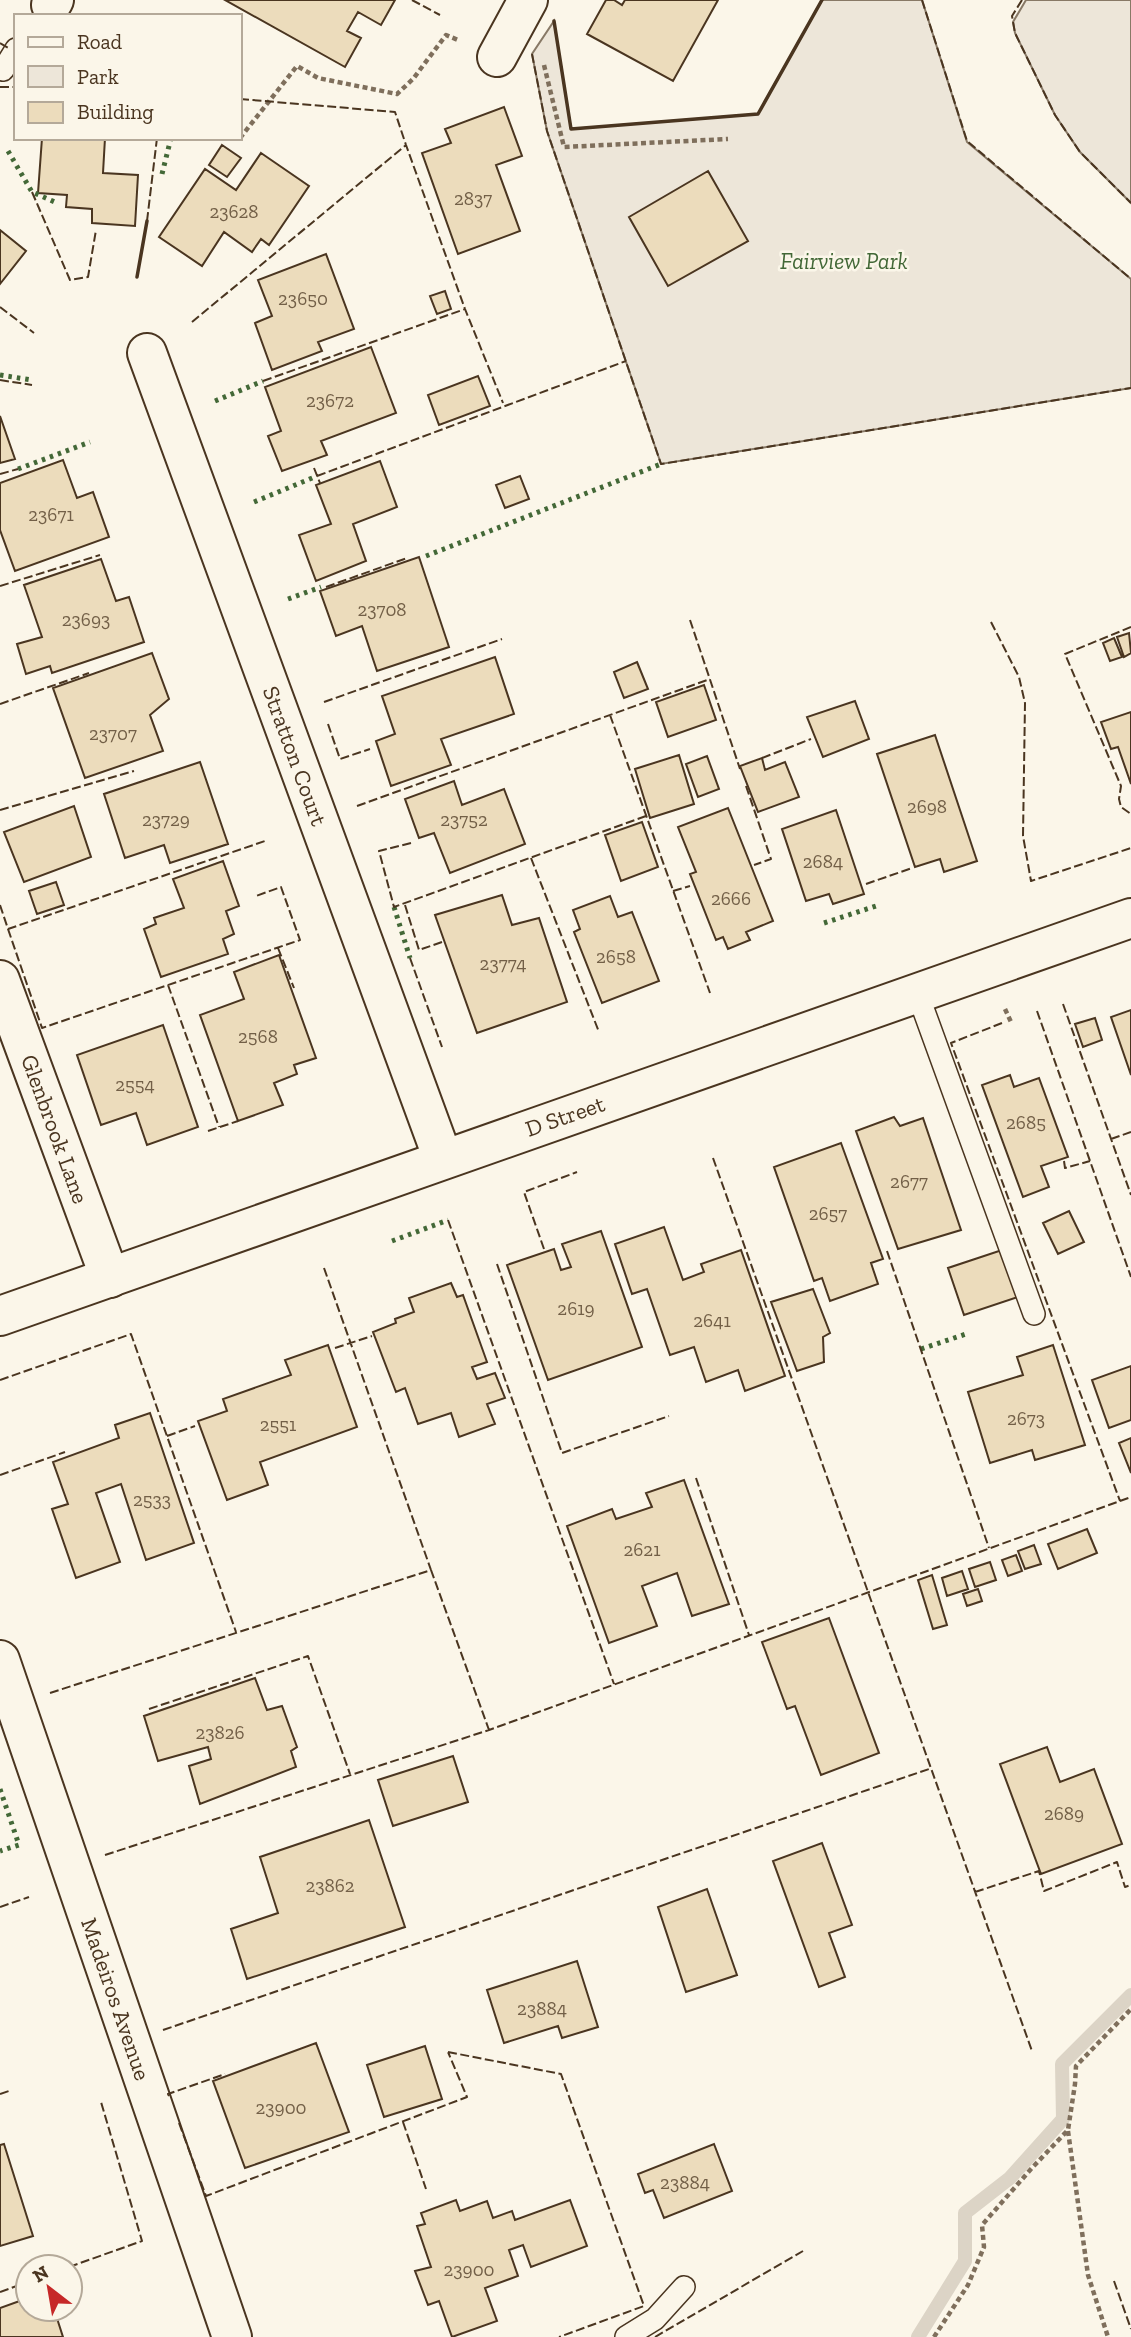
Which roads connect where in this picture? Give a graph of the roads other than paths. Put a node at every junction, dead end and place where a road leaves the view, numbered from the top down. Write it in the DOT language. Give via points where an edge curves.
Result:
graph roads {
  1 [pos="522,12"];
  2 [pos="14,52"];
  3 [pos="497,57"];
  4 [pos="0,68"];
  5 [pos="147,353"];
  6 [pos="1131,918"];
  7 [pos="0,980"];
  8 [pos="917,992"];
  9 [pos="443,1159"];
  10 [pos="110,1278"];
  11 [pos="1034,1314"];
  12 [pos="0,1316"];
  13 [pos="0,1660"];
  14 [pos="684,2287"];
  15 [pos="232,2337"];
  16 [pos="626,2337"];
  1 -- 3 [label="street"];
  2 -- 4 [label="lane" via="3,70"];
  5 -- 9 [label="street, Stratton Court"];
  6 -- 8 [label="street, D Street"];
  7 -- 10 [label="street, Glenbrook Lane"];
  8 -- 9 [label="street, D Street"];
  8 -- 11 [label="lane"];
  9 -- 10 [label="street, D Street"];
  10 -- 12 [label="street, D Street"];
  13 -- 15 [label="street, Madeiros Avenue"];
  14 -- 16 [label="lane" via="655,2319"];
}
